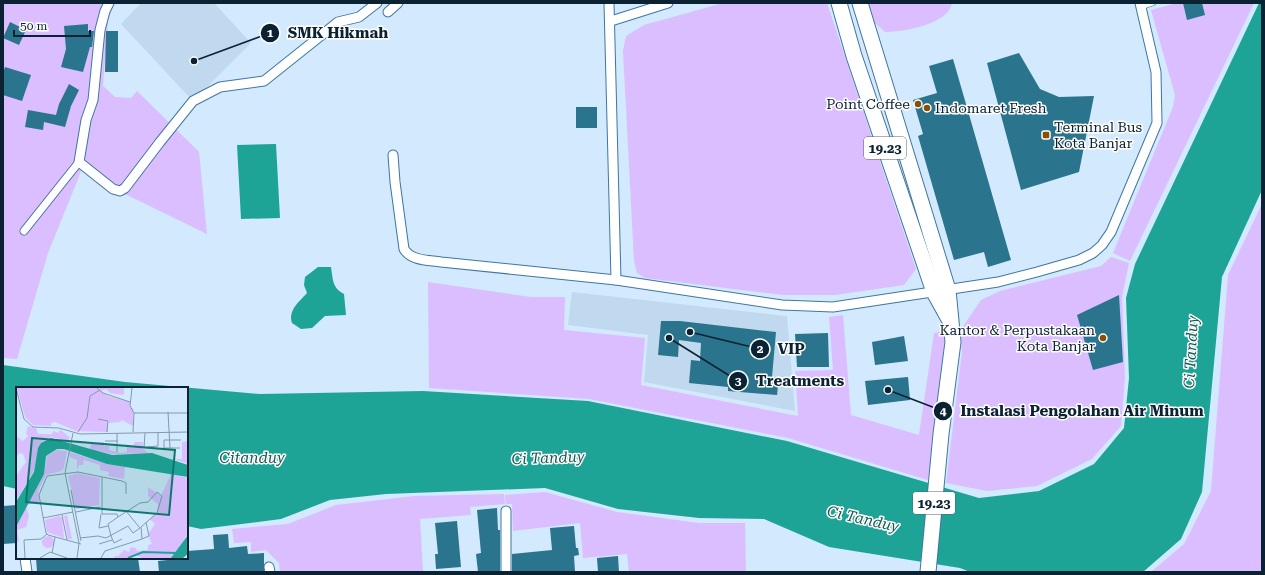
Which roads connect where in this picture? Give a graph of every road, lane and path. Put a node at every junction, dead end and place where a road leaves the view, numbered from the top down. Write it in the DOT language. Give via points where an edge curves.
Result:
graph roads {
  1 [pos="110,3"];
  2 [pos="377,3"];
  3 [pos="398,3"];
  4 [pos="609,3"];
  5 [pos="668,3"];
  6 [pos="839,3"];
  7 [pos="860,3"];
  8 [pos="1153,3"];
  9 [pos="1140,5"];
  10 [pos="388,12"];
  11 [pos="610,21"];
  12 [pos="393,155"];
  13 [pos="79,162"];
  14 [pos="24,231"];
  15 [pos="616,280"];
  16 [pos="941,291"];
  17 [pos="506,511"];
  18 [pos="25,559"];
  19 [pos="27,572"];
  20 [pos="506,572"];
  21 [pos="928,572"];
  1 -- 13 [label="street" via="105,10 100,30 93,100 86,120"];
  2 -- 13 [label="street" via="359,17 338,22 264,81 220,87 193,101 126,188 120,191 113,189"];
  3 -- 10 [label="street"];
  4 -- 11 [label="street"];
  5 -- 11 [label="street"];
  6 -- 16 [label="main road, 19.23" via="854,56"];
  7 -- 16 [label="main road, 19.23" via="933,245"];
  8 -- 9 [label="lane"];
  9 -- 16 [label="street" via="1156,72 1157,123 1111,232 1097,249 1079,260 998,282"];
  11 -- 15 [label="street"];
  12 -- 15 [label="street" via="394,182 404,249 412,257"];
  13 -- 14 [label="street"];
  15 -- 16 [label="street" via="785,305 833,307"];
  16 -- 21 [label="main road, 19.23" via="952,323 953,342"];
  17 -- 20 [label="street"];
  18 -- 19 [label="street"];
}
